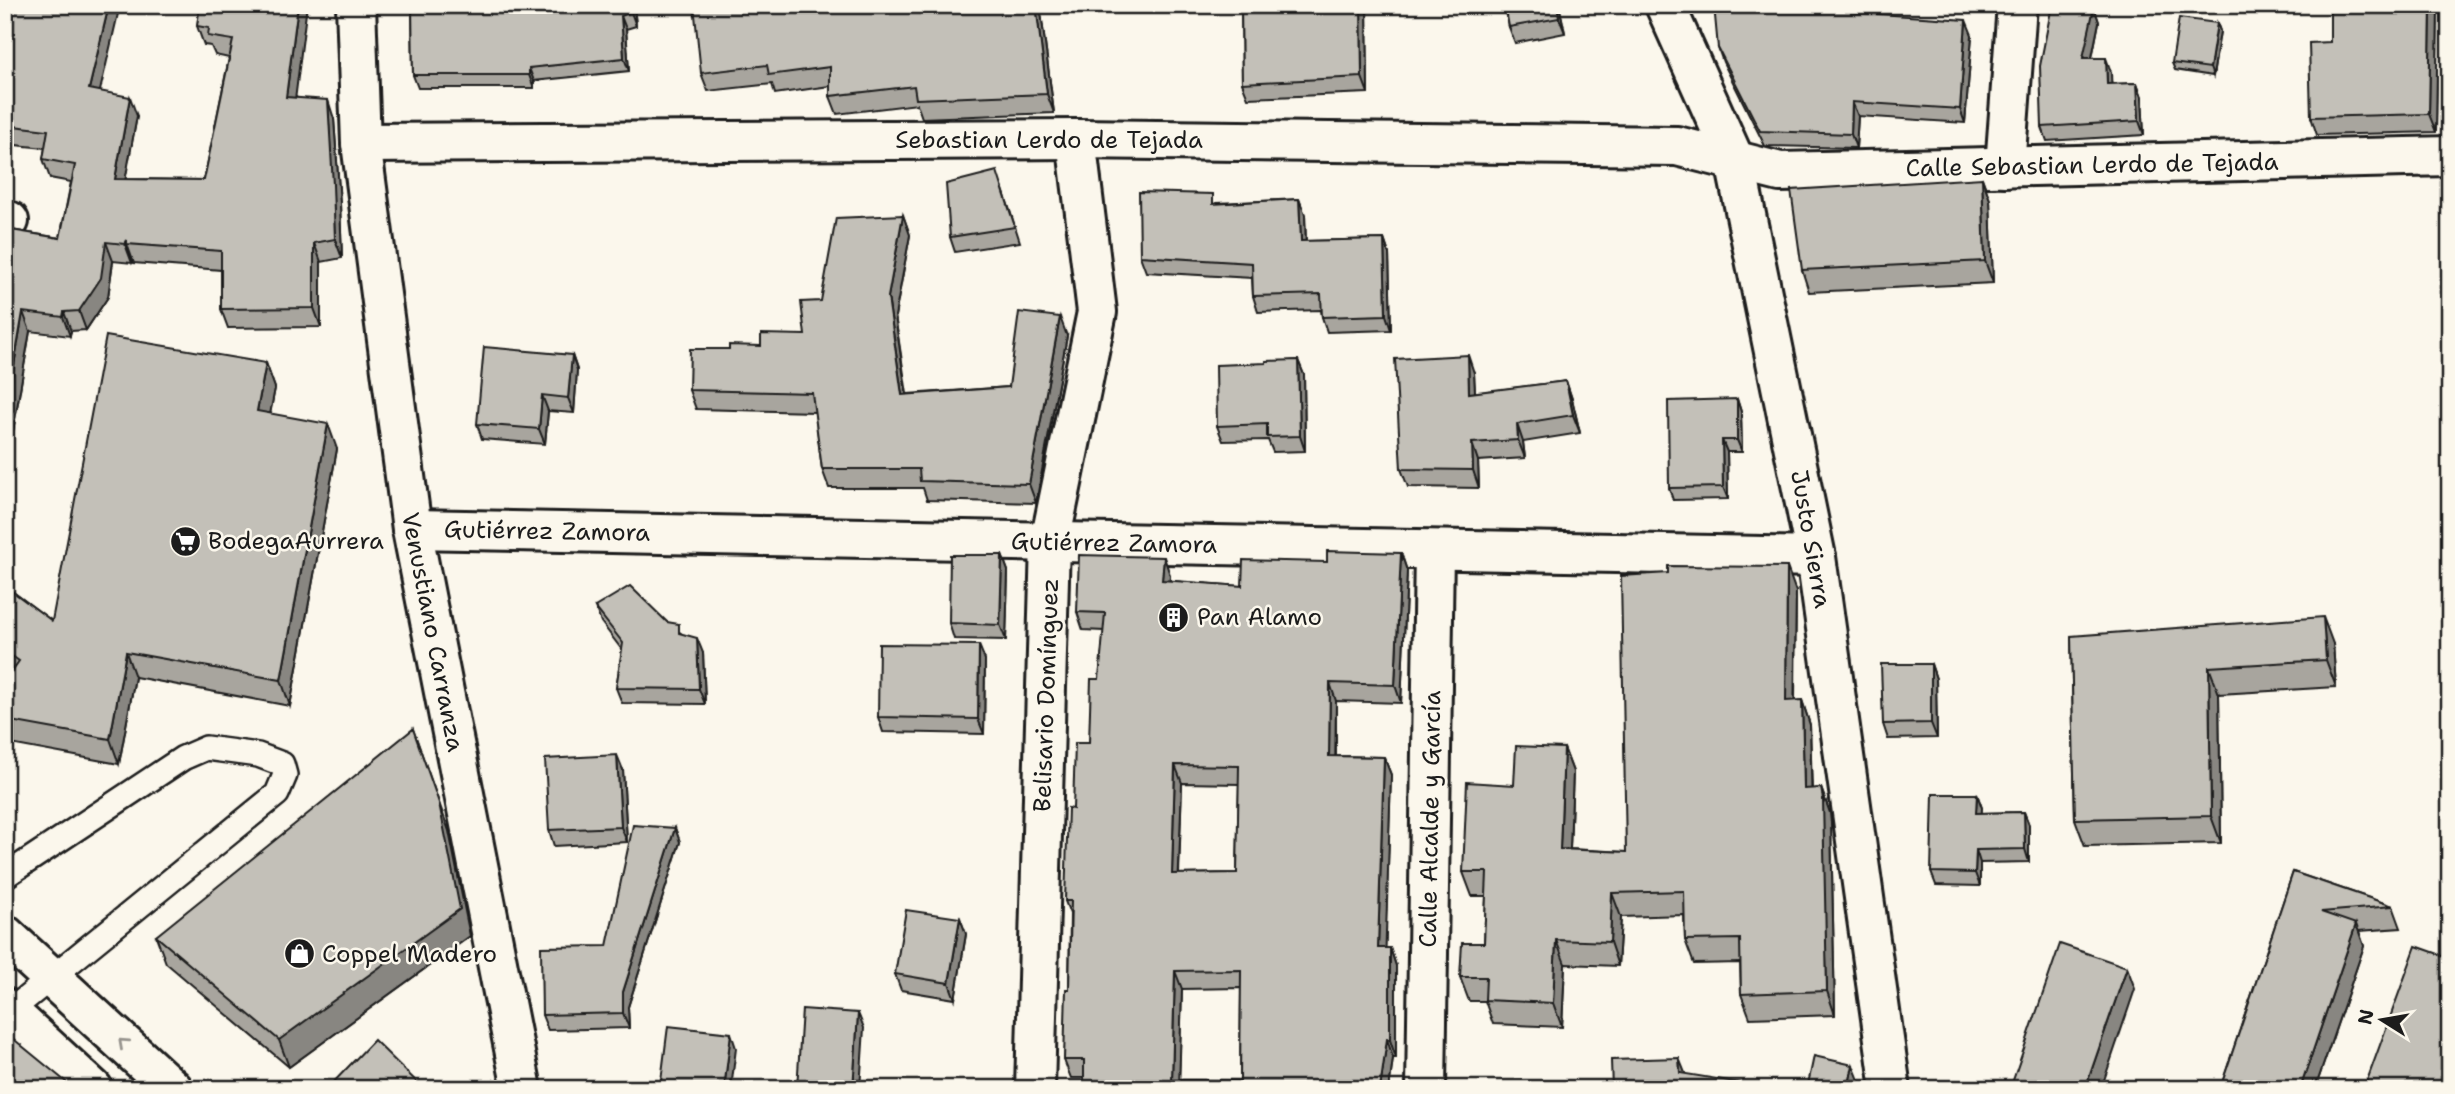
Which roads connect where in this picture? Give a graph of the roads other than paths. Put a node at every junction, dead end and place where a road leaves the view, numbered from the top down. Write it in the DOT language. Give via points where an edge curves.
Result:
graph roads {
  1 [pos="356,5"];
  2 [pos="1665,5"];
  3 [pos="2017,5"];
  4 [pos="1076,139"];
  5 [pos="360,143"];
  6 [pos="2450,156"];
  7 [pos="1735,161"];
  8 [pos="2005,167"];
  9 [pos="412,529"];
  10 [pos="1051,542"];
  11 [pos="1434,550"];
  12 [pos="1816,557"];
  13 [pos="5,876"];
  14 [pos="5,935"];
  15 [pos="50,977"];
  16 [pos="7,1010"];
  17 [pos="93,1089"];
  18 [pos="173,1089"];
  19 [pos="522,1089"];
  20 [pos="1035,1089"];
  21 [pos="1426,1089"];
  22 [pos="1891,1089"];
  1 -- 5 [label="street, Venustiano Carranza"];
  2 -- 7 [label="street, Justo Sierra"];
  3 -- 8 [label="street"];
  4 -- 5 [label="street, Sebastian Lerdo de Tejada"];
  4 -- 7 [label="street, Sebastian Lerdo de Tejada" via="1677,146"];
  4 -- 10 [label="street, Belisario Domínguez" via="1097,313"];
  5 -- 9 [label="street, Venustiano Carranza"];
  6 -- 8 [label="street, Calle Sebastian Lerdo de Tejada"];
  7 -- 8 [label="street, Calle Sebastian Lerdo de Tejada" via="1780,172"];
  7 -- 12 [label="street, Justo Sierra"];
  9 -- 10 [label="street, Gutiérrez Zamora"];
  9 -- 19 [label="street, Venustiano Carranza"];
  10 -- 11 [label="street, Gutiérrez Zamora"];
  10 -- 20 [label="street, Belisario Domínguez"];
  11 -- 12 [label="street, Gutiérrez Zamora"];
  11 -- 21 [label="street, Calle Alcalde y García"];
  12 -- 22 [label="street, Justo Sierra"];
  13 -- 15 [label="lane" via="183,758 206,748 258,755 282,764 285,775 277,794"];
  14 -- 15 [label="street"];
  15 -- 16 [label="lane"];
  18 -- 15 [label="street, one-way"];
  16 -- 17 [label="street"];
}
